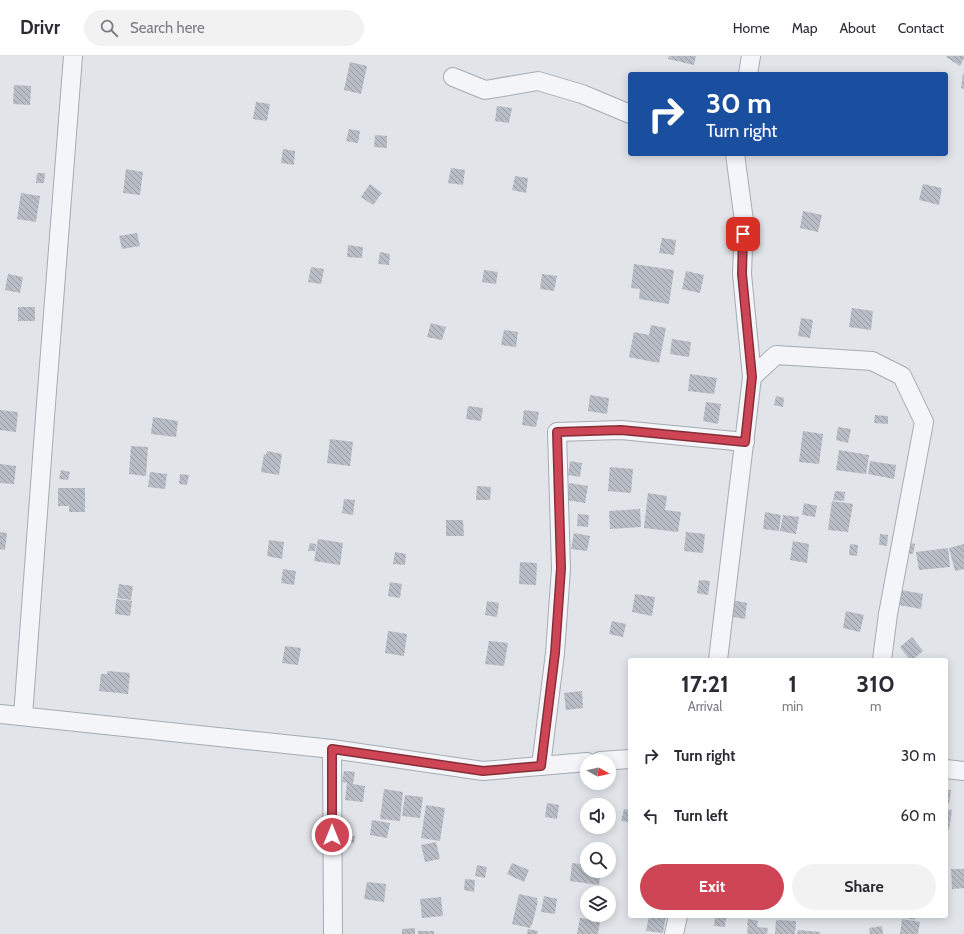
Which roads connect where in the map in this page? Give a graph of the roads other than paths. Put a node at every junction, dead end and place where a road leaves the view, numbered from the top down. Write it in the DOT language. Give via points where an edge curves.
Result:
graph roads {
  1 [pos="73,56"];
  2 [pos="751,56"];
  3 [pos="748,72"];
  4 [pos="453,77"];
  5 [pos="628,113"];
  6 [pos="735,156"];
  7 [pos="752,377"];
  8 [pos="745,442"];
  9 [pos="718,658"];
  10 [pos="882,658"];
  11 [pos="0,714"];
  12 [pos="23,716"];
  13 [pos="332,749"];
  14 [pos="628,758"];
  15 [pos="616,759"];
  16 [pos="580,763"];
  17 [pos="541,766"];
  18 [pos="948,769"];
  19 [pos="964,771"];
  20 [pos="678,918"];
  21 [pos="333,934"];
  22 [pos="674,934"];
  1 -- 12 [label="street"];
  2 -- 3 [label="street"];
  4 -- 5 [label="street" via="485,90 538,81 582,94"];
  6 -- 7 [label="street" via="744,221 742,274"];
  7 -- 8 [label="street"];
  7 -- 10 [label="street" via="776,355 872,361 902,376 924,422 888,614"];
  8 -- 9 [label="street"];
  8 -- 17 [label="street" via="621,430 557,432 561,568 555,653"];
  11 -- 12 [label="street"];
  12 -- 13 [label="street"];
  13 -- 17 [label="street" via="483,771"];
  13 -- 21 [label="street"];
  14 -- 15 [label="street"];
  16 -- 17 [label="street"];
  18 -- 19 [label="street"];
  20 -- 22 [label="street"];
}
